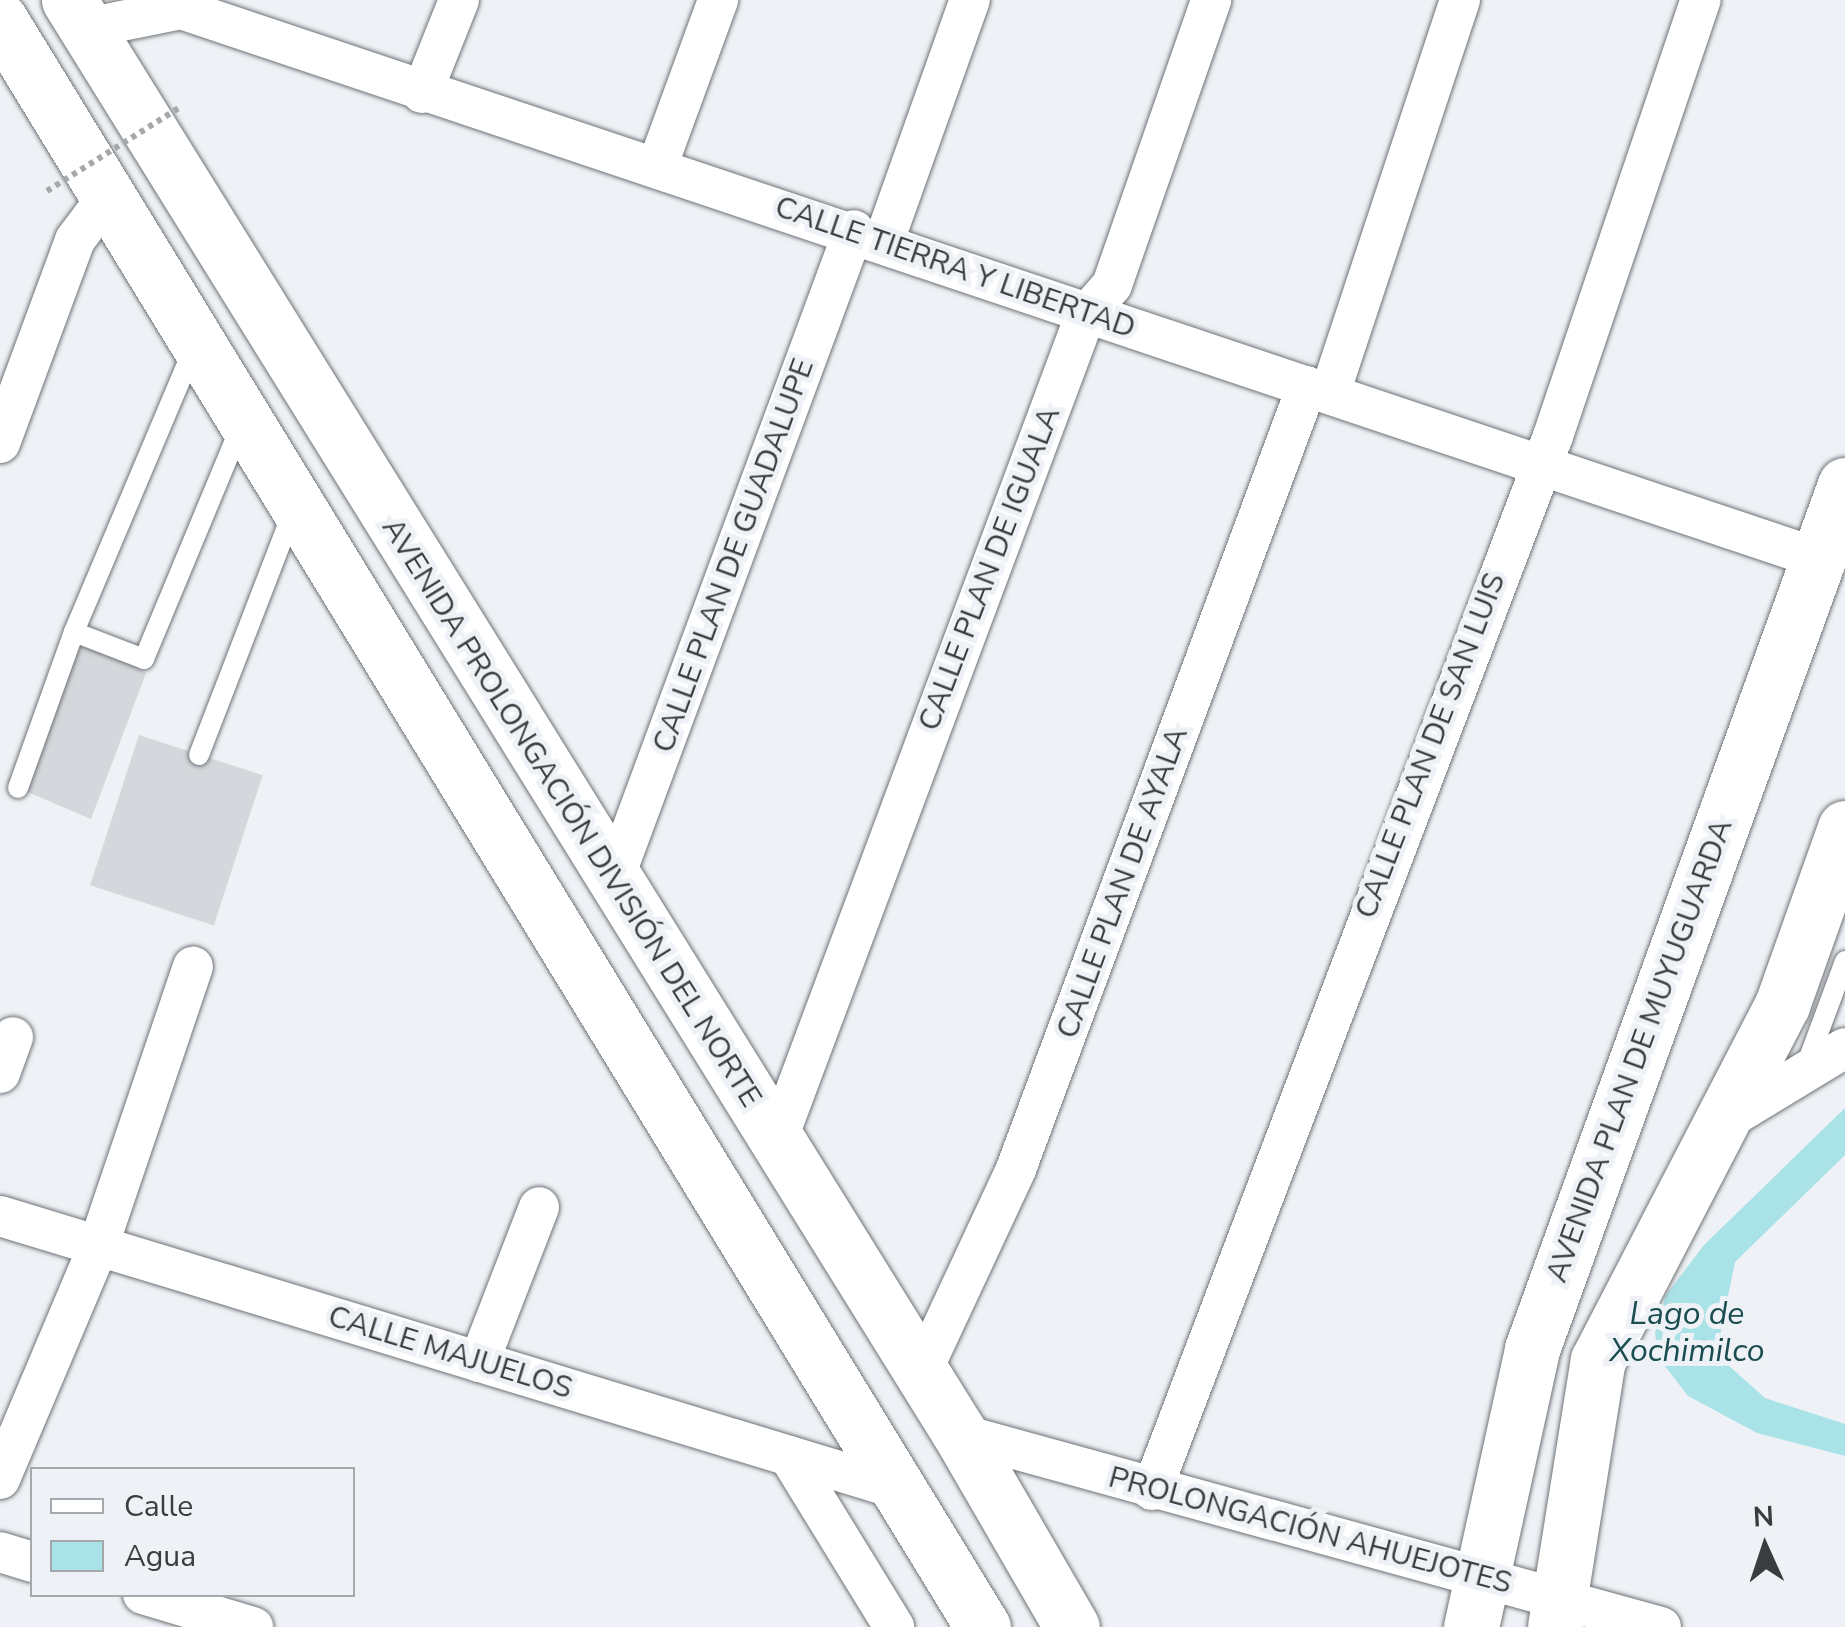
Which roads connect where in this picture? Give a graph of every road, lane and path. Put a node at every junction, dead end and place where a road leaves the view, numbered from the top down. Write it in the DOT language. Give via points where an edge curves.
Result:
graph roads {
  1 [pos="459,0"];
  2 [pos="718,0"];
  3 [pos="970,0"];
  4 [pos="1211,0"];
  5 [pos="1460,0"];
  6 [pos="1701,0"];
  7 [pos="183,5"];
  8 [pos="78,14"];
  9 [pos="0,20"];
  10 [pos="422,93"];
  11 [pos="179,108"];
  12 [pos="657,167"];
  13 [pos="47,191"];
  14 [pos="108,196"];
  15 [pos="869,236"];
  16 [pos="1085,316"];
  17 [pos="197,340"];
  18 [pos="1319,390"];
  19 [pos="245,417"];
  20 [pos="0,443"];
  21 [pos="1537,465"];
  22 [pos="1845,485"];
  23 [pos="296,502"];
  24 [pos="1820,559"];
  25 [pos="74,632"];
  26 [pos="198,755"];
  27 [pos="18,788"];
  28 [pos="1845,828"];
  29 [pos="613,881"];
  30 [pos="1845,961"];
  31 [pos="193,967"];
  32 [pos="1845,1048"];
  33 [pos="1802,1077"];
  34 [pos="1714,1127"];
  35 [pos="776,1143"];
  36 [pos="539,1206"];
  37 [pos="0,1216"];
  38 [pos="98,1247"];
  39 [pos="480,1362"];
  40 [pos="921,1373"];
  41 [pos="960,1434"];
  42 [pos="790,1456"];
  43 [pos="0,1480"];
  44 [pos="900,1490"];
  45 [pos="1152,1490"];
  46 [pos="0,1552"];
  47 [pos="30,1561"];
  48 [pos="153,1597"];
  49 [pos="1478,1603"];
  50 [pos="1559,1611"];
  51 [pos="253,1627"];
  52 [pos="894,1627"];
  53 [pos="983,1627"];
  54 [pos="1072,1627"];
  55 [pos="1661,1627"];
  1 -- 10 [label="street"];
  2 -- 12 [label="street"];
  3 -- 15 [label="street, CALLE PLAN DE GUADALUPE"];
  4 -- 16 [label="street, CALLE PLAN DE IGUALA" via="1112,285"];
  5 -- 18 [label="street, CALLE PLAN DE AYALA"];
  6 -- 21 [label="street, CALLE PLAN DE SAN LUIS" via="1553,436"];
  7 -- 8 [label="street, CALLE TIERRA Y LIBERTAD"];
  7 -- 10 [label="street, CALLE TIERRA Y LIBERTAD"];
  8 -- 29 [label="main road, AVENIDA PROLONGACIÓN DIVISIÓN DEL NORTE"];
  9 -- 14 [label="main road"];
  10 -- 12 [label="street, CALLE TIERRA Y LIBERTAD"];
  11 -- 13 [label="path, bridge"];
  12 -- 15 [label="street, CALLE TIERRA Y LIBERTAD"];
  14 -- 17 [label="main road"];
  14 -- 20 [label="street" via="74,240"];
  15 -- 16 [label="street, CALLE TIERRA Y LIBERTAD"];
  15 -- 29 [label="street, CALLE PLAN DE GUADALUPE"];
  16 -- 18 [label="street, CALLE TIERRA Y LIBERTAD"];
  16 -- 35 [label="street, CALLE PLAN DE IGUALA"];
  17 -- 19 [label="main road"];
  17 -- 25 [label="lane"];
  18 -- 21 [label="street, CALLE TIERRA Y LIBERTAD"];
  18 -- 40 [label="street, CALLE PLAN DE AYALA" via="1016,1169"];
  19 -- 23 [label="main road"];
  19 -- 25 [label="lane" via="144,659"];
  21 -- 24 [label="street, CALLE TIERRA Y LIBERTAD"];
  21 -- 45 [label="street, CALLE PLAN DE SAN LUIS"];
  22 -- 24 [label="main road, AVENIDA PLAN DE MUYUGUARDA"];
  23 -- 26 [label="lane"];
  23 -- 44 [label="main road"];
  24 -- 49 [label="main road, AVENIDA PLAN DE MUYUGUARDA" via="1532,1350"];
  25 -- 27 [label="lane"];
  28 -- 34 [label="main road" via="1782,1006"];
  29 -- 35 [label="main road, AVENIDA PROLONGACIÓN DIVISIÓN DEL NORTE"];
  30 -- 33 [label="lane"];
  31 -- 38 [label="street"];
  32 -- 33 [label="street"];
  33 -- 34 [label="street"];
  34 -- 50 [label="main road" via="1598,1360"];
  35 -- 40 [label="main road, AVENIDA PROLONGACIÓN DIVISIÓN DEL NORTE"];
  36 -- 39 [label="street"];
  37 -- 38 [label="street, CALLE MAJUELOS"];
  38 -- 39 [label="street, CALLE MAJUELOS"];
  38 -- 43 [label="street"];
  39 -- 42 [label="street, CALLE MAJUELOS"];
  40 -- 41 [label="main road, AVENIDA PROLONGACIÓN DIVISIÓN DEL NORTE"];
  41 -- 45 [label="street, PROLONGACIÓN AHUEJOTES"];
  41 -- 54 [label="main road, AVENIDA PROLONGACIÓN DIVISIÓN DEL NORTE"];
  42 -- 44 [label="street, CALLE MAJUELOS"];
  42 -- 52 [label="street"];
  44 -- 53 [label="main road"];
  45 -- 49 [label="street, PROLONGACIÓN AHUEJOTES"];
  46 -- 47 [label="street"];
  48 -- 51 [label="street"];
  49 -- 50 [label="street, PROLONGACIÓN AHUEJOTES"];
  50 -- 55 [label="street, PROLONGACIÓN AHUEJOTES"];
}
